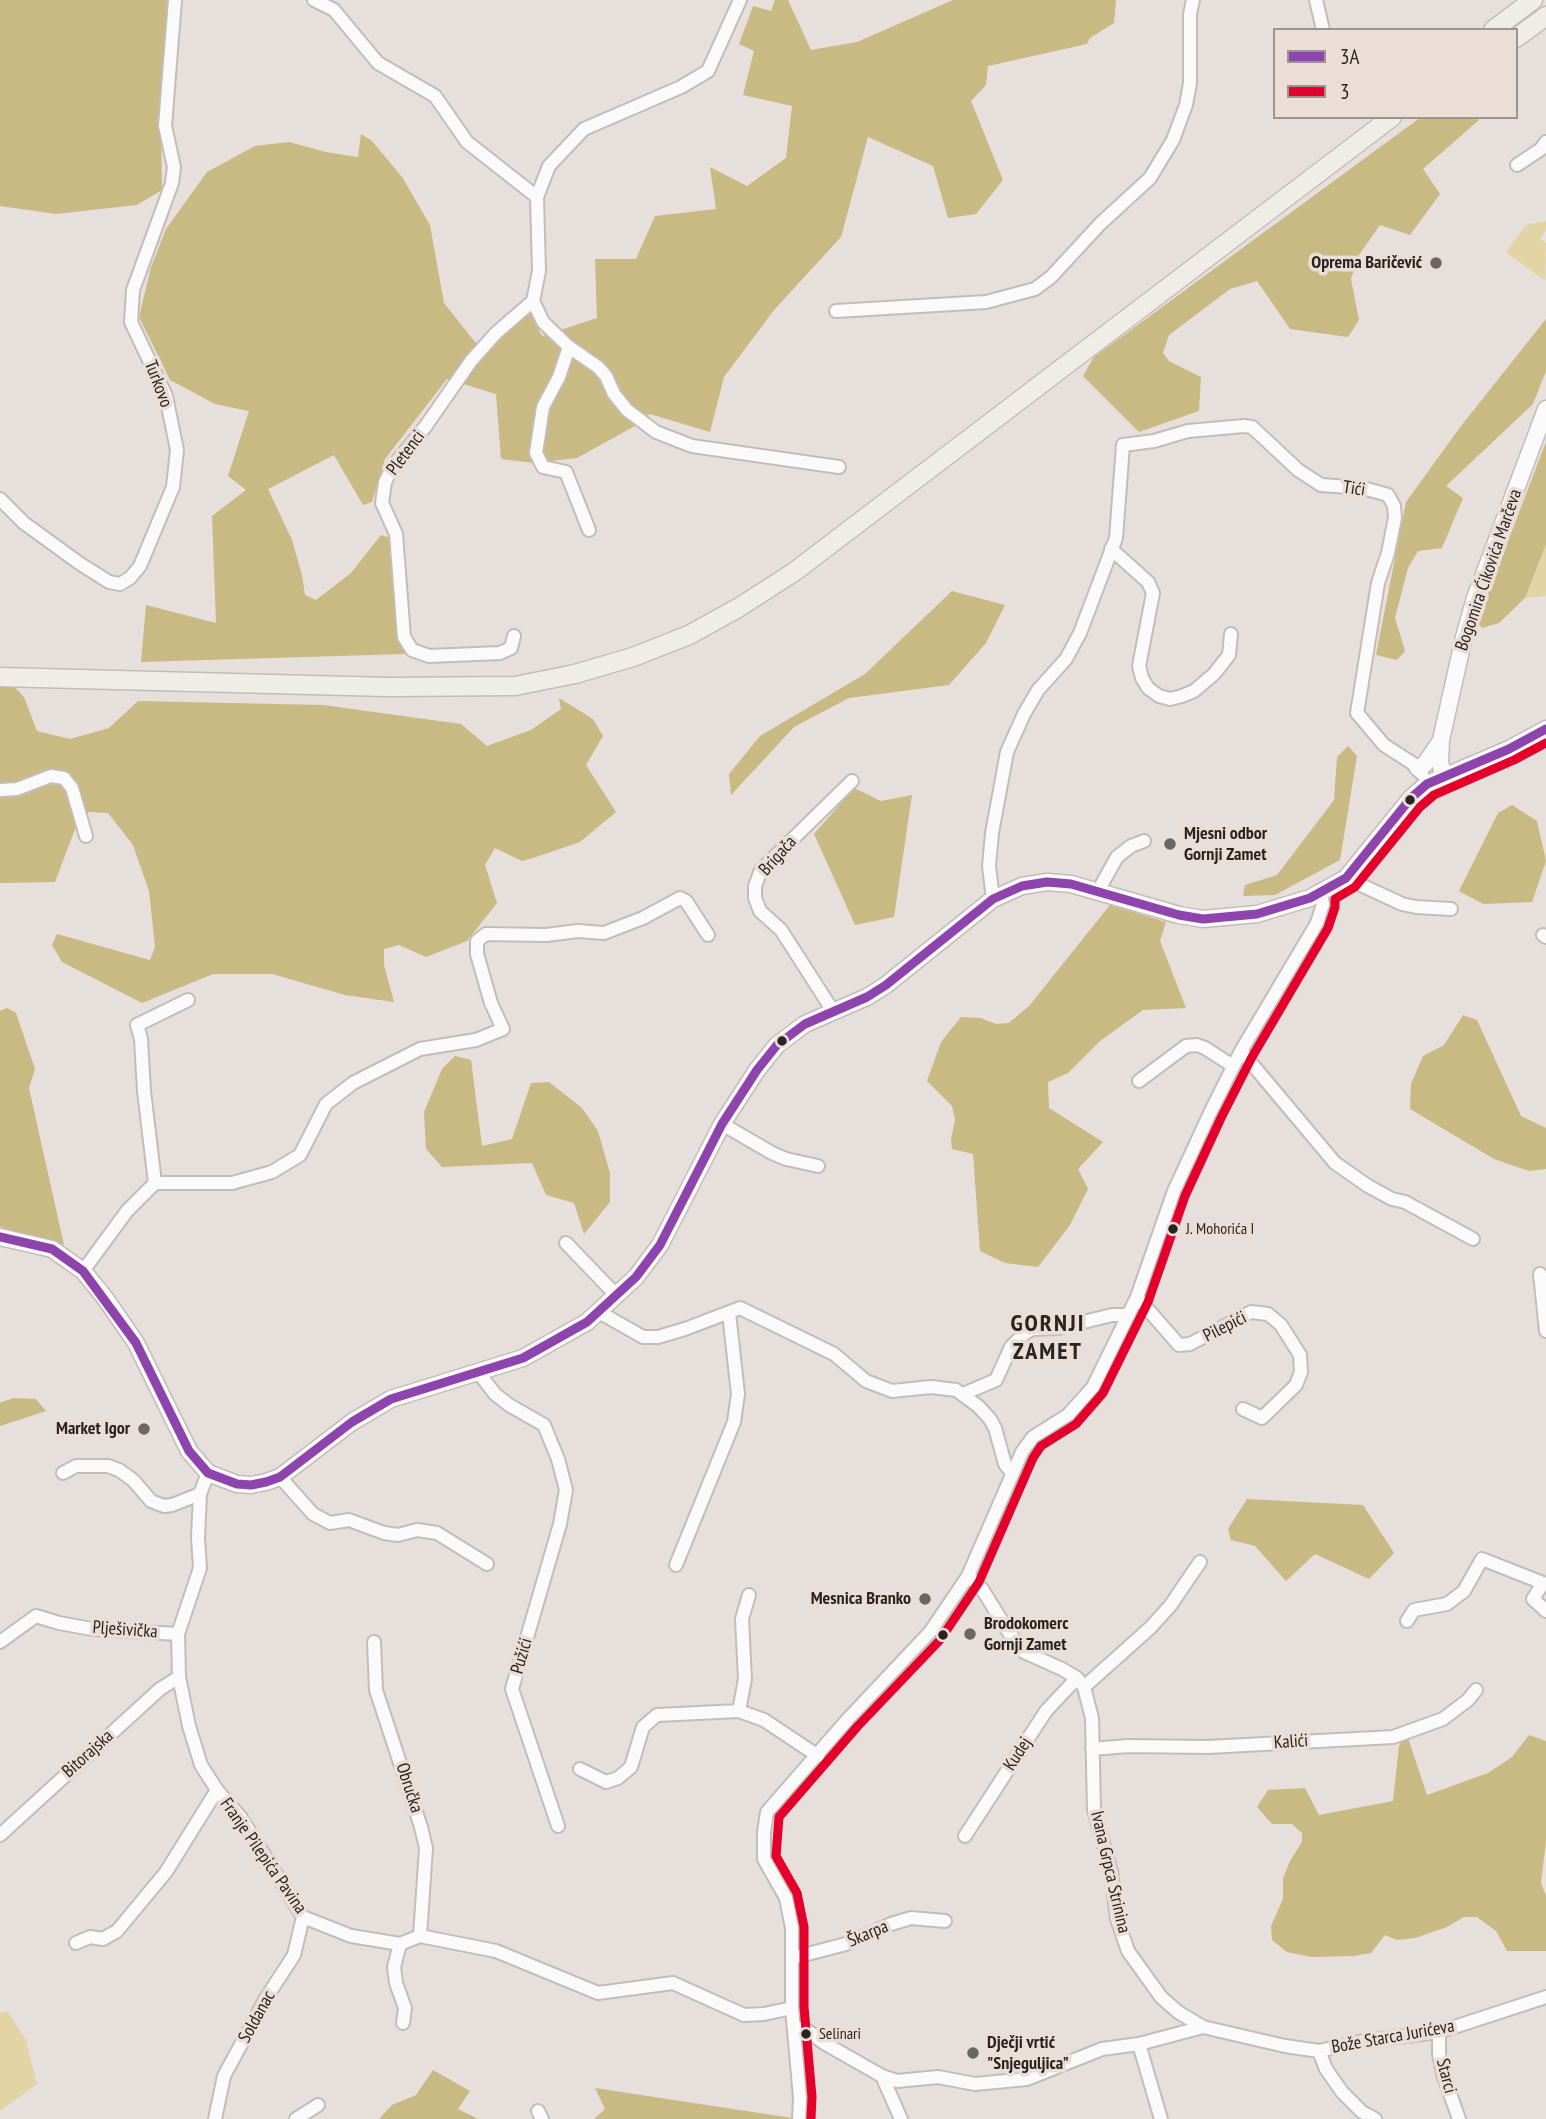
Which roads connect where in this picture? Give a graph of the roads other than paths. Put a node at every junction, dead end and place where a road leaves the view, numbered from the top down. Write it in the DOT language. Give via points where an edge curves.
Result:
graph roads {
  1 [pos="175,0"];
  2 [pos="314,0"];
  3 [pos="740,0"];
  4 [pos="1193,0"];
  5 [pos="1316,0"];
  6 [pos="1533,0"];
  7 [pos="1546,16"];
  8 [pos="1323,28"];
  9 [pos="1496,28"];
  10 [pos="1518,37"];
  11 [pos="1388,119"];
  12 [pos="1546,142"];
  13 [pos="1517,165"];
  14 [pos="537,197"];
  15 [pos="533,301"];
  16 [pos="836,311"];
  17 [pos="569,347"];
  18 [pos="1546,409"];
  19 [pos="839,467"];
  20 [pos="0,499"];
  21 [pos="589,530"];
  22 [pos="1111,549"];
  23 [pos="1231,634"];
  24 [pos="514,636"];
  25 [pos="0,677"];
  26 [pos="1546,729"];
  27 [pos="1440,742"];
  28 [pos="1418,768"];
  29 [pos="1443,776"];
  30 [pos="852,781"];
  31 [pos="1427,784"];
  32 [pos="0,790"];
  33 [pos="86,836"];
  34 [pos="1143,841"];
  35 [pos="1346,878"];
  36 [pos="1098,891"];
  37 [pos="1321,893"];
  38 [pos="993,899"];
  39 [pos="1451,909"];
  40 [pos="708,935"];
  41 [pos="188,1000"];
  42 [pos="833,1011"];
  43 [pos="1241,1051"];
  44 [pos="1233,1066"];
  45 [pos="1139,1081"];
  46 [pos="722,1124"];
  47 [pos="818,1166"];
  48 [pos="155,1184"];
  49 [pos="0,1237"];
  50 [pos="1473,1239"];
  51 [pos="566,1243"];
  52 [pos="83,1271"];
  53 [pos="1540,1273"];
  54 [pos="617,1296"];
  55 [pos="1137,1297"];
  56 [pos="599,1312"];
  57 [pos="729,1313"];
  58 [pos="1129,1315"];
  59 [pos="1546,1331"];
  60 [pos="478,1372"];
  61 [pos="963,1394"];
  62 [pos="1243,1409"];
  63 [pos="63,1472"];
  64 [pos="1012,1472"];
  65 [pos="208,1473"];
  66 [pos="280,1477"];
  67 [pos="200,1494"];
  68 [pos="1200,1562"];
  69 [pos="487,1564"];
  70 [pos="676,1564"];
  71 [pos="968,1576"];
  72 [pos="1545,1579"];
  73 [pos="748,1595"];
  74 [pos="1546,1611"];
  75 [pos="1407,1621"];
  76 [pos="178,1634"];
  77 [pos="0,1642"];
  78 [pos="374,1642"];
  79 [pos="180,1677"];
  80 [pos="1080,1682"];
  81 [pos="1476,1690"];
  82 [pos="740,1711"];
  83 [pos="1092,1749"];
  84 [pos="818,1756"];
  85 [pos="580,1769"];
  86 [pos="217,1790"];
  87 [pos="558,1826"];
  88 [pos="0,1835"];
  89 [pos="965,1836"];
  90 [pos="303,1917"];
  91 [pos="945,1921"];
  92 [pos="420,1936"];
  93 [pos="76,1943"];
  94 [pos="400,1944"];
  95 [pos="792,1958"];
  96 [pos="1546,1997"];
  97 [pos="792,2008"];
  98 [pos="402,2023"];
  99 [pos="795,2027"];
  100 [pos="1203,2027"];
  101 [pos="1439,2032"];
  102 [pos="1139,2044"];
  103 [pos="1319,2050"];
  104 [pos="882,2076"];
  105 [pos="318,2105"];
  106 [pos="215,2119"];
  107 [pos="296,2119"];
  108 [pos="799,2119"];
  109 [pos="901,2119"];
  110 [pos="1161,2119"];
  111 [pos="1375,2119"];
  112 [pos="1459,2119"];
  1 -- 20 [label="street, Turkovo" via="165,126 174,167 172,183 133,290 131,322 166,396 177,450 173,487 140,566 120,584 109,582 24,523"];
  2 -- 14 [label="street" via="334,10 378,63 435,96 467,142"];
  3 -- 14 [label="street" via="708,71 681,88 584,129 549,166"];
  4 -- 16 [label="street" via="1190,83 1172,141 1150,178 1051,276 1035,289 986,302"];
  5 -- 8 [label="street"];
  6 -- 9 [label="main road"];
  7 -- 10 [label="main road"];
  11 -- 25 [label="main road" via="794,572 688,635 633,657 515,686"];
  12 -- 13 [label="street"];
  14 -- 15 [label="street" via="539,271"];
  15 -- 17 [label="street" via="543,323"];
  15 -- 24 [label="street, Pletenci" via="471,361 393,466 382,503 396,534 404,637 412,650 429,656 500,653 511,648"];
  17 -- 19 [label="street" via="598,367 627,410 656,432 692,446"];
  17 -- 21 [label="street" via="543,407 536,453 544,467 566,472"];
  18 -- 27 [label="street, Bogomira Ćikovića Marčeva" via="1469,617"];
  22 -- 23 [label="street" via="1148,582 1153,593 1139,666 1148,688 1159,696 1170,699 1194,691 1214,674 1229,655"];
  22 -- 28 [label="street, Tići" via="1116,538 1123,445 1167,435 1252,427 1321,485 1388,495 1395,518 1376,593 1357,713 1384,745"];
  22 -- 38 [label="street, Tići" via="1080,633 1066,659 1038,690 1007,752 991,844"];
  26 -- 29 [label="street"];
  27 -- 28 [label="street"];
  27 -- 29 [label="street, Bogomira Ćikovića Marčeva"];
  28 -- 31 [label="street, Tići"];
  29 -- 31 [label="street"];
  30 -- 42 [label="street, Brigača" via="761,870 755,886 760,911 781,930"];
  31 -- 35 [label="street"];
  32 -- 33 [label="street" via="17,789 51,776 64,778 72,788"];
  34 -- 36 [label="street" via="1117,857"];
  35 -- 37 [label="street"];
  35 -- 39 [label="street" via="1402,904"];
  36 -- 37 [label="street" via="1203,919 1257,914"];
  36 -- 38 [label="street" via="1047,882 1022,886"];
  37 -- 43 [label="street" via="1317,923"];
  38 -- 42 [label="street" via="886,985"];
  40 -- 48 [label="street" via="680,898 604,933 486,934 477,941 477,954 503,1029 476,1040 420,1049 354,1083 326,1104 300,1155 272,1172 232,1182"];
  41 -- 48 [label="street" via="137,1025"];
  42 -- 46 [label="street" via="805,1024 778,1045"];
  43 -- 44 [label="street"];
  43 -- 50 [label="street" via="1335,1163 1368,1186"];
  44 -- 45 [label="street" via="1208,1049 1186,1046"];
  44 -- 55 [label="street" via="1174,1191"];
  46 -- 47 [label="street" via="772,1153"];
  46 -- 54 [label="street" via="660,1245"];
  48 -- 52 [label="street" via="127,1211"];
  49 -- 52 [label="street" via="52,1249"];
  51 -- 54 [label="street"];
  52 -- 65 [label="street" via="136,1343 190,1451"];
  53 -- 59 [label="street"];
  54 -- 56 [label="street"];
  55 -- 58 [label="street"];
  55 -- 62 [label="street, Pilepići" via="1179,1345 1197,1341 1251,1312 1268,1314 1281,1325 1300,1355 1296,1385 1262,1418"];
  56 -- 57 [label="street" via="643,1337 658,1337"];
  56 -- 60 [label="street" via="546,1347"];
  57 -- 61 [label="street" via="740,1308 834,1354 866,1381 892,1391 947,1387"];
  57 -- 70 [label="street" via="738,1394 734,1422"];
  58 -- 61 [label="street" via="1032,1329 1011,1347 996,1380"];
  58 -- 64 [label="street" via="1093,1387 1068,1415 1034,1437"];
  60 -- 66 [label="street" via="391,1399 352,1422"];
  60 -- 87 [label="street, Pužići" via="495,1394 544,1425 566,1490 512,1689"];
  61 -- 64 [label="street" via="990,1419"];
  63 -- 67 [label="street" via="76,1466 108,1466 164,1506"];
  64 -- 71 [label="street"];
  65 -- 66 [label="street" via="251,1485"];
  65 -- 67 [label="street, Plješivička"];
  66 -- 69 [label="street" via="313,1514 330,1523 349,1520 398,1535 417,1530 437,1533"];
  67 -- 76 [label="street, Plješivička" via="200,1568"];
  68 -- 80 [label="street" via="1150,1628"];
  71 -- 80 [label="street" via="982,1589 1024,1652"];
  71 -- 84 [label="street" via="930,1632"];
  72 -- 74 [label="street" via="1533,1599"];
  72 -- 75 [label="street" via="1482,1559 1464,1591 1447,1604 1414,1610"];
  73 -- 82 [label="street" via="742,1619 746,1679"];
  76 -- 77 [label="street, Plješivička" via="92,1629 36,1616"];
  76 -- 79 [label="street, Franje Pilepića Pavina"];
  78 -- 92 [label="street, Obručka" via="376,1690 426,1848"];
  79 -- 86 [label="street, Franje Pilepića Pavina" via="188,1726 201,1765"];
  79 -- 88 [label="street, Bitorajska" via="160,1689"];
  80 -- 83 [label="street, Ivana Grpca Strinina" via="1091,1717"];
  80 -- 89 [label="street, Kudej" via="1046,1711"];
  81 -- 83 [label="street, Kalići" via="1443,1719 1393,1737"];
  82 -- 84 [label="street" via="764,1720"];
  82 -- 85 [label="street" via="657,1715 643,1727 631,1767 618,1778 606,1782"];
  83 -- 100 [label="street, Ivana Grpca Strinina" via="1094,1810 1128,1951 1161,1997"];
  84 -- 95 [label="street" via="767,1812 764,1832 764,1859 786,1898"];
  86 -- 90 [label="street, Franje Pilepića Pavina" via="241,1818"];
  86 -- 93 [label="street, Franje Pilepića Pavina" via="166,1872 117,1931 103,1939 90,1937"];
  90 -- 94 [label="street, Franje Pilepića Pavina" via="351,1936"];
  90 -- 106 [label="street, Soldanac" via="294,1955 224,2076"];
  91 -- 95 [label="street, Škarpa" via="911,1918 846,1944"];
  92 -- 94 [label="street"];
  92 -- 97 [label="street" via="496,1951 598,1993 673,1983 744,2015"];
  94 -- 98 [label="street" via="394,1967 405,2008"];
  95 -- 97 [label="street"];
  96 -- 101 [label="street, Bože Starca Jurićeva"];
  97 -- 99 [label="street"];
  99 -- 104 [label="street, Bože Starca Jurićeva"];
  99 -- 108 [label="street"];
  100 -- 102 [label="street, Bože Starca Jurićeva"];
  100 -- 103 [label="street, Bože Starca Jurićeva"];
  101 -- 103 [label="street, Bože Starca Jurićeva"];
  101 -- 112 [label="street, Starci" via="1443,2074"];
  102 -- 104 [label="street, Bože Starca Jurićeva" via="1102,2049 1027,2079 975,2084 938,2077 897,2081"];
  102 -- 110 [label="street"];
  103 -- 111 [label="street, Bože Starca Jurićeva" via="1342,2092"];
  104 -- 109 [label="street"];
  105 -- 107 [label="street"];
}
